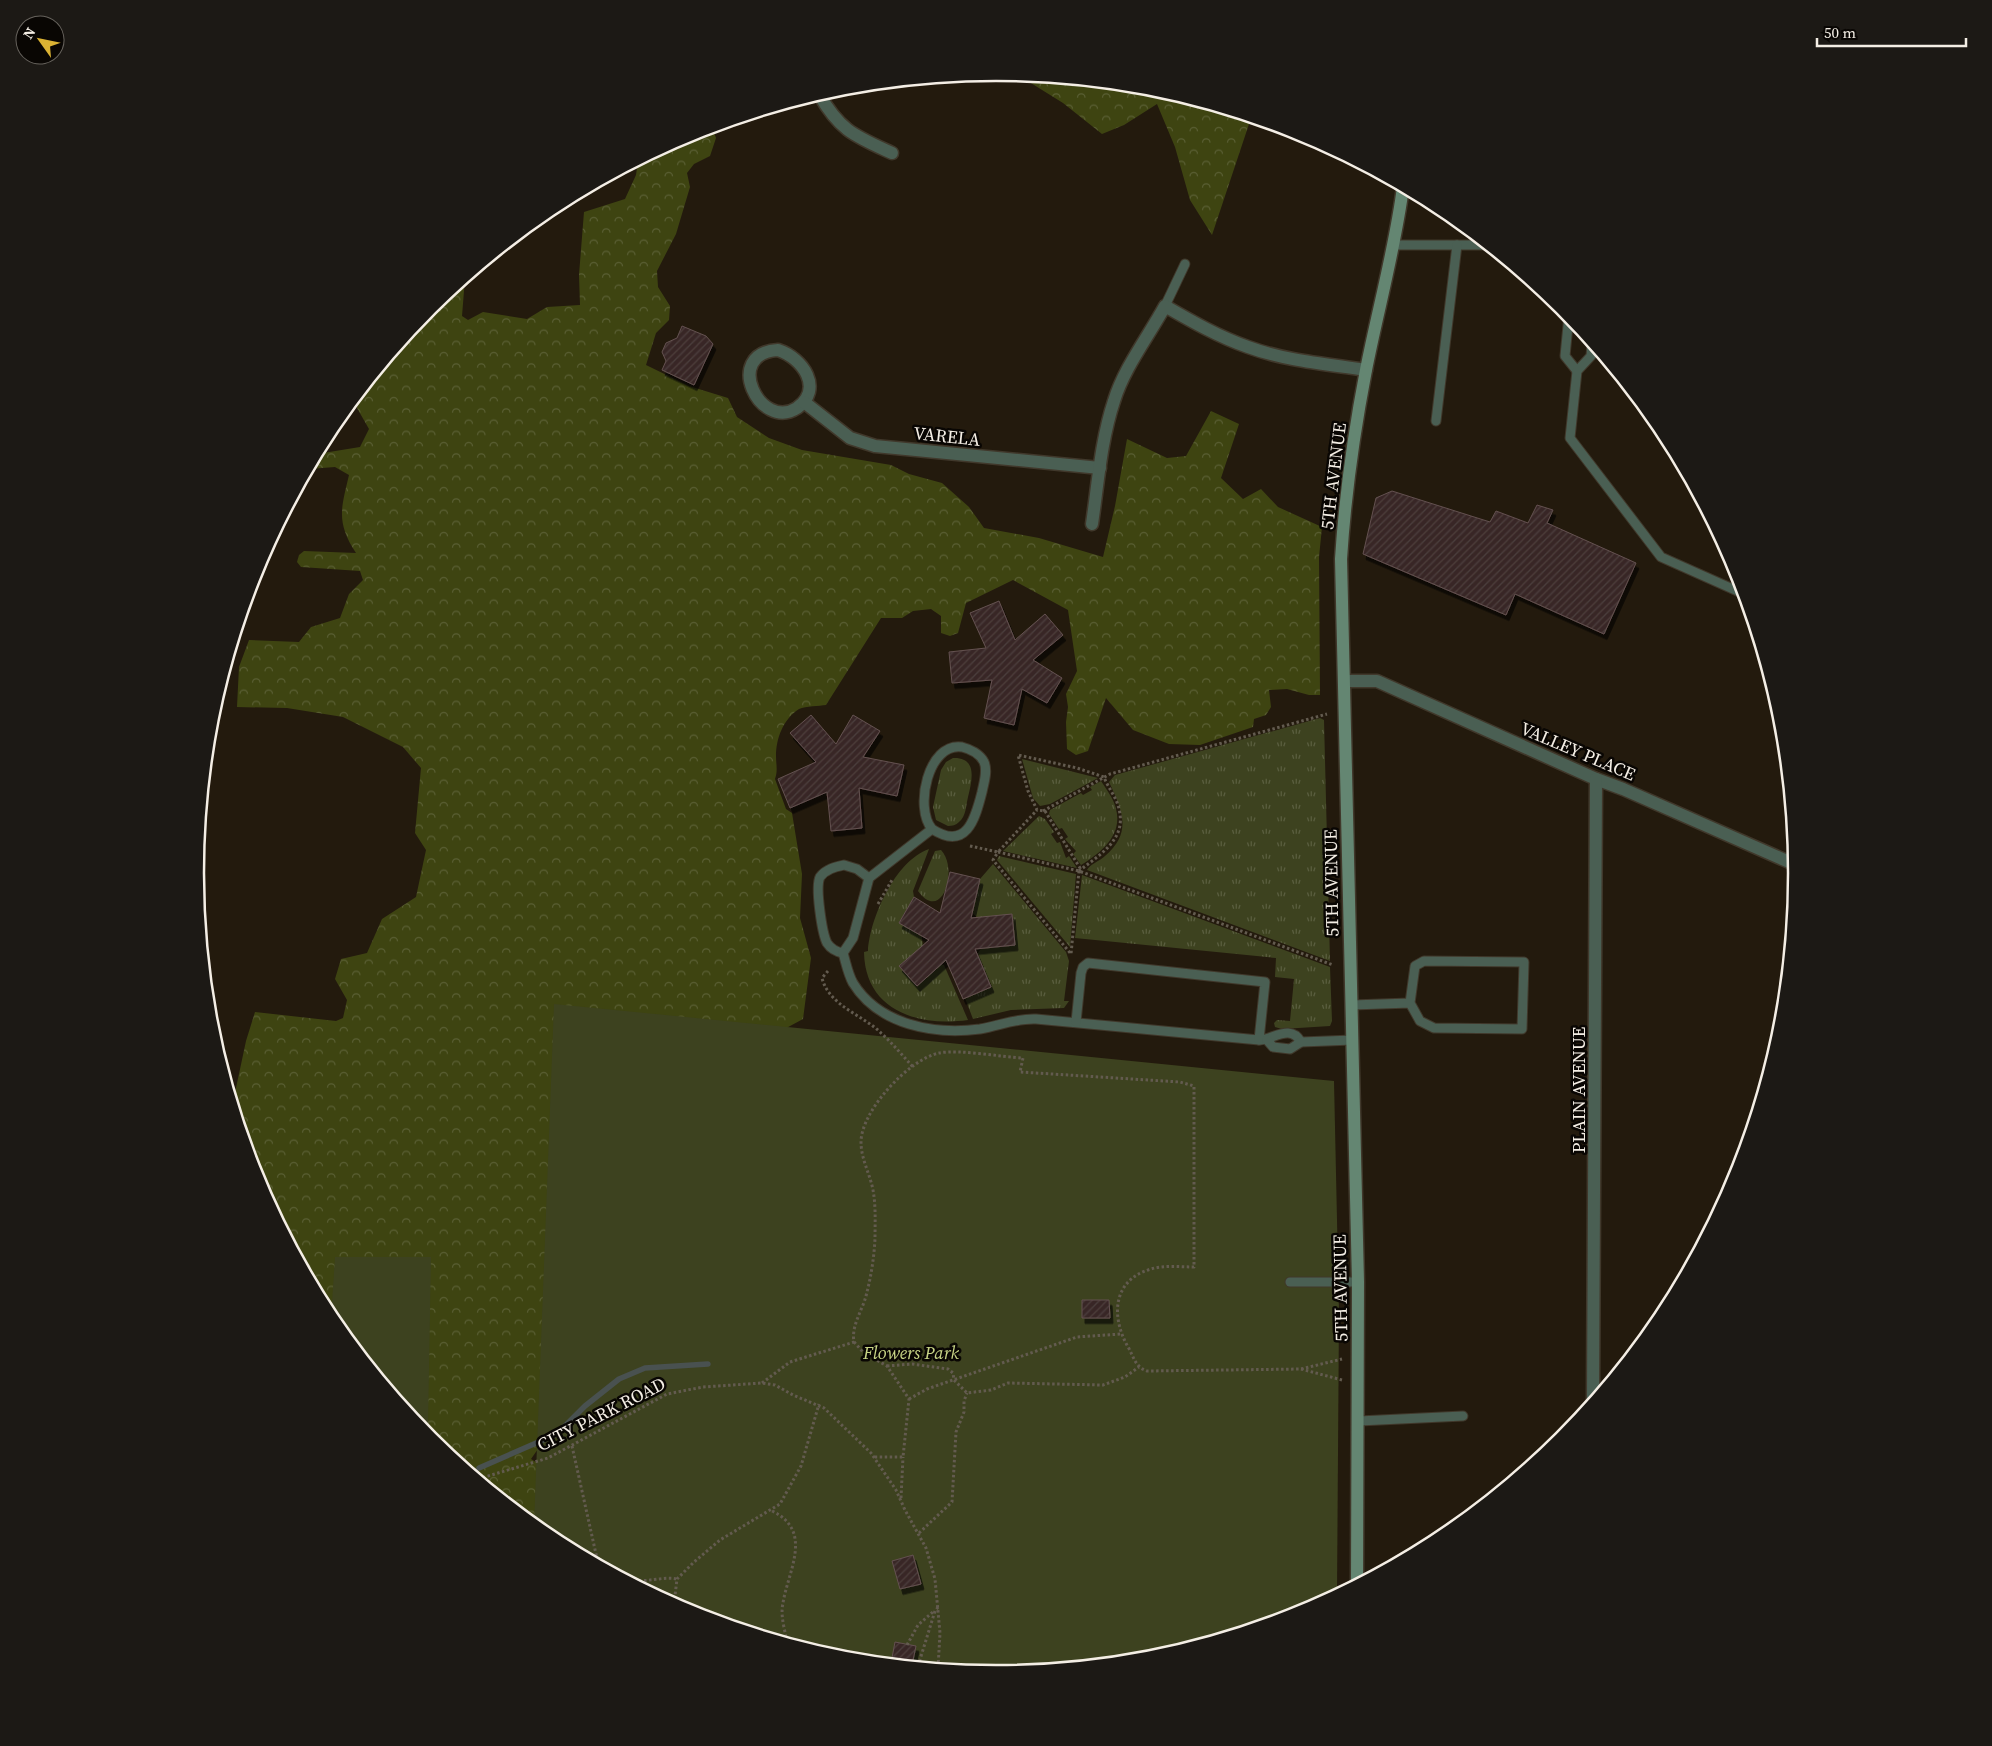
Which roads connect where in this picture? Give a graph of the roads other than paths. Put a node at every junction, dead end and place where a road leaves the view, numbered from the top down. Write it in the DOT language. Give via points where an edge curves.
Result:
graph roads {
  1 [pos="823,101"];
  2 [pos="892,153"];
  3 [pos="1401,193"];
  4 [pos="1394,245"];
  5 [pos="1457,245"];
  6 [pos="1478,245"];
  7 [pos="1185,264"];
  8 [pos="1165,306"];
  9 [pos="1568,326"];
  10 [pos="1591,351"];
  11 [pos="1366,370"];
  12 [pos="1577,370"];
  13 [pos="804,402"];
  14 [pos="1436,421"];
  15 [pos="1100,468"];
  16 [pos="1092,524"];
  17 [pos="1735,590"];
  18 [pos="1345,681"];
  19 [pos="1596,780"];
  20 [pos="932,829"];
  21 [pos="1788,861"];
  22 [pos="869,878"];
  23 [pos="843,954"];
  24 [pos="1410,1003"];
  25 [pos="1352,1006"];
  26 [pos="1076,1022"];
  27 [pos="1263,1040"];
  28 [pos="1353,1040"];
  29 [pos="1301,1042"];
  30 [pos="1290,1282"];
  31 [pos="1358,1282"];
  32 [pos="1593,1393"];
  33 [pos="1463,1416"];
  34 [pos="1358,1421"];
  35 [pos="1357,1577"];
  1 -- 2 [label="street" via="842,126 857,137"];
  3 -- 4 [label="street, 5TH AVENUE"];
  4 -- 5 [label="lane"];
  4 -- 11 [label="street, 5TH AVENUE"];
  5 -- 6 [label="lane"];
  5 -- 14 [label="lane"];
  7 -- 8 [label="lane"];
  8 -- 11 [label="street" via="1249,347 1289,358"];
  8 -- 15 [label="street" via="1120,386"];
  9 -- 12 [label="lane" via="1565,356"];
  10 -- 12 [label="lane"];
  11 -- 18 [label="street, 5TH AVENUE" via="1343,528 1341,591"];
  12 -- 17 [label="lane" via="1570,438 1661,557"];
  13 -- 13 [label="street" via="808,391 805,367 797,359 778,350 769,351 754,362 749,380 756,396 778,412 795,409"];
  13 -- 15 [label="street, VARELA" via="850,438 876,446"];
  15 -- 16 [label="street"];
  18 -- 19 [label="street, VALLEY PLACE" via="1377,681"];
  18 -- 25 [label="street, 5TH AVENUE"];
  19 -- 21 [label="street, VALLEY PLACE"];
  19 -- 32 [label="street, PLAIN AVENUE"];
  20 -- 20 [label="lane" via="948,837 959,835 970,827 977,815 986,769 983,760 970,750 956,747 942,752 932,766 923,806 926,822"];
  20 -- 22 [label="lane"];
  22 -- 23 [label="lane" via="853,938"];
  22 -- 23 [label="lane" via="857,869 844,866 824,873 818,883 825,937 831,948"];
  23 -- 26 [label="lane" via="853,982 873,1005 914,1026 970,1030 1017,1019"];
  24 -- 24 [label="lane" via="1415,966 1424,961 1524,962 1522,1029 1434,1028 1420,1021"];
  24 -- 25 [label="lane"];
  25 -- 28 [label="street, 5TH AVENUE"];
  26 -- 27 [label="lane"];
  26 -- 27 [label="lane" via="1081,973 1088,963 1265,982"];
  27 -- 29 [label="lane" via="1273,1047 1290,1049"];
  27 -- 29 [label="lane" via="1277,1034 1291,1034"];
  28 -- 29 [label="lane"];
  28 -- 31 [label="street, 5TH AVENUE"];
  30 -- 31 [label="lane"];
  31 -- 34 [label="street, 5TH AVENUE"];
  33 -- 34 [label="lane"];
  34 -- 35 [label="street, 5TH AVENUE"];
}
